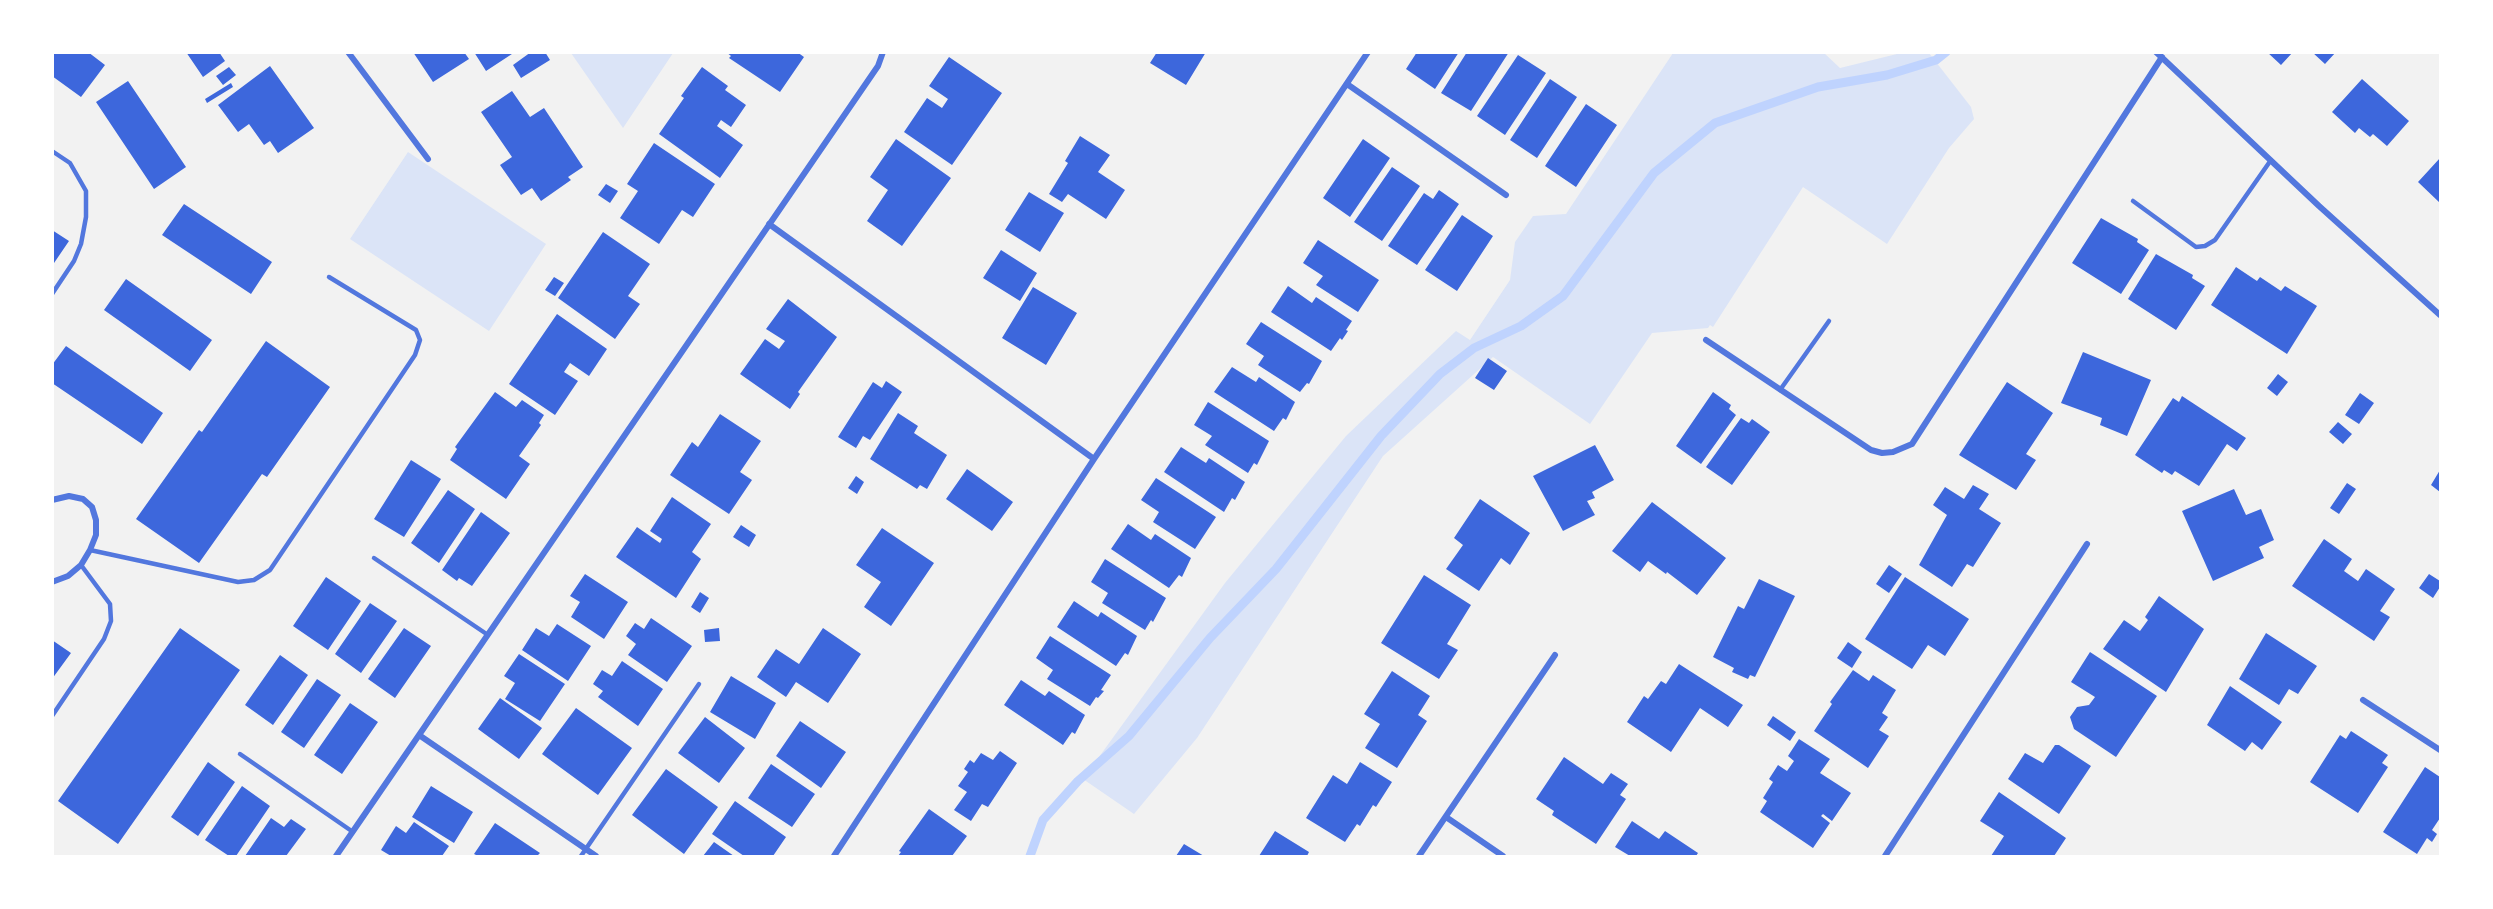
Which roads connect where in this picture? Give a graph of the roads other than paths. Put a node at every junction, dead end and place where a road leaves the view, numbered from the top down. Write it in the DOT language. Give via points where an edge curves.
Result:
graph roads {
  1 [pos="348,52"];
  2 [pos="883,52"];
  3 [pos="1368,52"];
  4 [pos="2159,55"];
  5 [pos="1347,84"];
  6 [pos="52,151"];
  7 [pos="428,159"];
  8 [pos="2271,160"];
  9 [pos="1506,195"];
  10 [pos="2133,201"];
  11 [pos="769,224"];
  12 [pos="330,277"];
  13 [pos="52,294"];
  14 [pos="2440,315"];
  15 [pos="1828,321"];
  16 [pos="1706,340"];
  17 [pos="1780,390"];
  18 [pos="1094,459"];
  19 [pos="52,500"];
  20 [pos="2087,544"];
  21 [pos="90,550"];
  22 [pos="374,558"];
  23 [pos="81,565"];
  24 [pos="52,582"];
  25 [pos="488,635"];
  26 [pos="1555,655"];
  27 [pos="699,684"];
  28 [pos="2363,700"];
  29 [pos="52,716"];
  30 [pos="419,735"];
  31 [pos="2440,750"];
  32 [pos="240,754"];
  33 [pos="1446,817"];
  34 [pos="353,832"];
  35 [pos="586,849"];
  36 [pos="336,856"];
  37 [pos="580,856"];
  38 [pos="596,856"];
  39 [pos="834,856"];
  40 [pos="1419,856"];
  41 [pos="1503,856"];
  42 [pos="1885,856"];
  1 -- 7 [label="street"];
  2 -- 11 [label="street" via="878,66"];
  3 -- 5 [label="street"];
  4 -- 8 [label="street"];
  4 -- 17 [label="street" via="1912,444 1893,452 1871,450"];
  5 -- 9 [label="street"];
  5 -- 18 [label="street"];
  6 -- 13 [label="lane" via="70,163 86,190 81,244"];
  8 -- 10 [label="lane" via="2215,240 2205,246 2196,247"];
  8 -- 14 [label="street"];
  11 -- 18 [label="street"];
  11 -- 25 [label="street"];
  12 -- 21 [label="lane" via="416,330 420,340 415,354 270,570 254,580 238,582"];
  15 -- 17 [label="lane"];
  16 -- 17 [label="street"];
  18 -- 39 [label="street"];
  19 -- 21 [label="street" via="69,496 83,499 92,507 96,535"];
  20 -- 42 [label="street"];
  21 -- 23 [label="street"];
  22 -- 25 [label="lane"];
  23 -- 24 [label="street"];
  23 -- 29 [label="lane" via="110,604 111,621 104,639"];
  25 -- 30 [label="street"];
  26 -- 33 [label="street"];
  27 -- 35 [label="lane"];
  28 -- 31 [label="street"];
  30 -- 34 [label="street"];
  30 -- 35 [label="street"];
  32 -- 34 [label="lane"];
  33 -- 40 [label="street"];
  33 -- 41 [label="street"];
  34 -- 36 [label="street"];
  35 -- 37 [label="lane"];
  35 -- 38 [label="street"];
}
